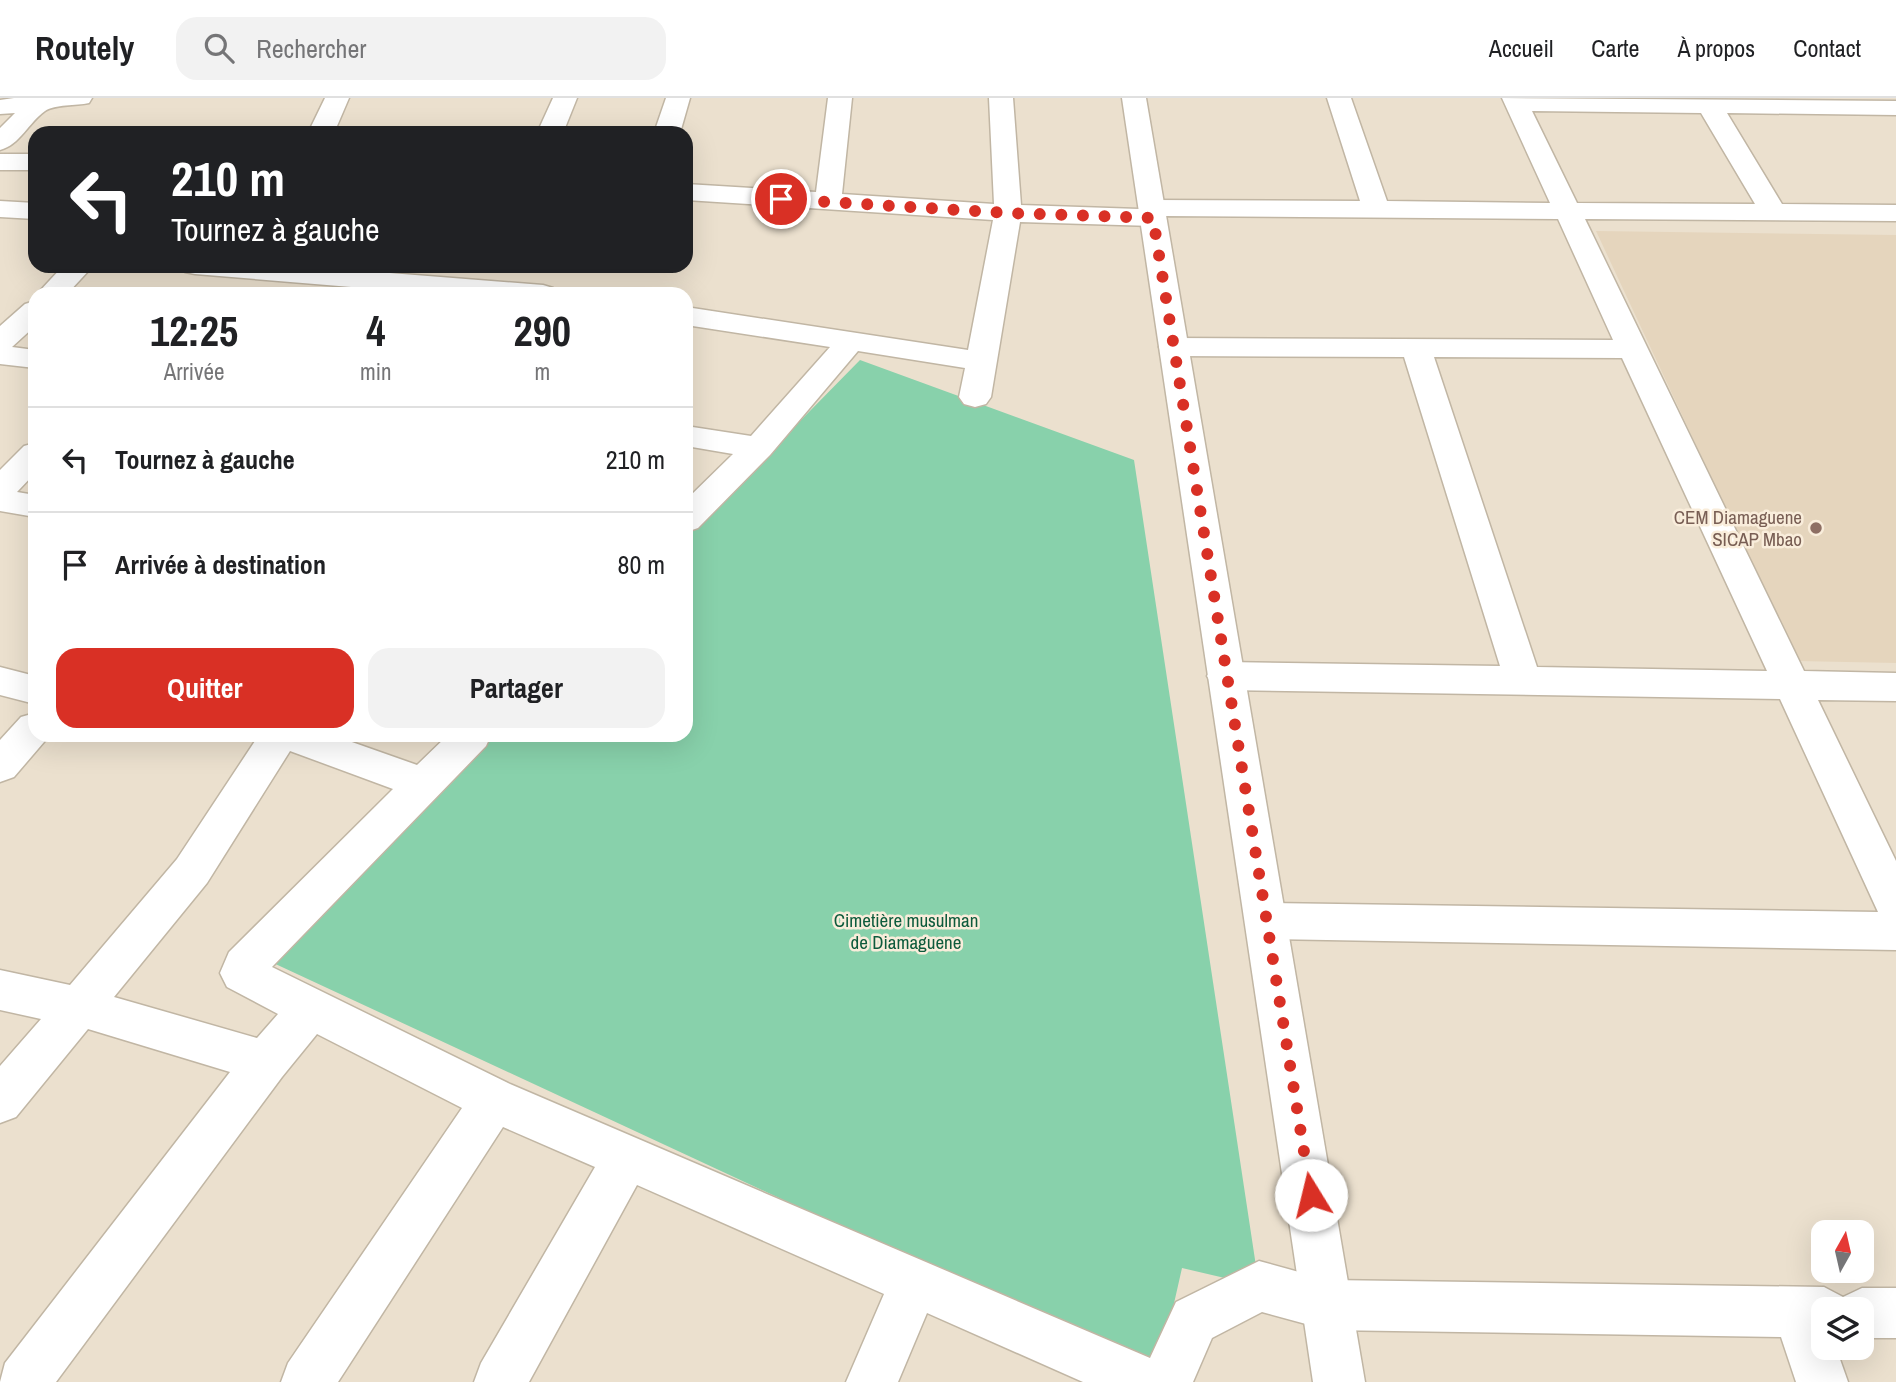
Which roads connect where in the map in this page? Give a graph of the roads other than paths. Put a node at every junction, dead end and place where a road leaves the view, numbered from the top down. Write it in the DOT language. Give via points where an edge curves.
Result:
graph roads {
  1 [pos="80,98"];
  2 [pos="337,98"];
  3 [pos="565,98"];
  4 [pos="678,98"];
  5 [pos="840,98"];
  6 [pos="1001,98"];
  7 [pos="1134,98"];
  8 [pos="1339,98"];
  9 [pos="1515,101"];
  10 [pos="1707,102"];
  11 [pos="38,103"];
  12 [pos="0,107"];
  13 [pos="1896,108"];
  14 [pos="324,126"];
  15 [pos="553,126"];
  16 [pos="669,126"];
  17 [pos="0,142"];
  18 [pos="0,162"];
  19 [pos="28,162"];
  20 [pos="693,192"];
  21 [pos="828,202"];
  22 [pos="0,209"];
  23 [pos="1376,210"];
  24 [pos="28,211"];
  25 [pos="1567,211"];
  26 [pos="1773,212"];
  27 [pos="1007,213"];
  28 [pos="1153,213"];
  29 [pos="1896,213"];
  30 [pos="72,273"];
  31 [pos="296,273"];
  32 [pos="413,281"];
  33 [pos="58,287"];
  34 [pos="473,287"];
  35 [pos="693,317"];
  36 [pos="851,341"];
  37 [pos="1174,347"];
  38 [pos="1416,348"];
  39 [pos="1632,349"];
  40 [pos="0,355"];
  41 [pos="28,358"];
  42 [pos="982,360"];
  43 [pos="975,397"];
  44 [pos="693,437"];
  45 [pos="759,447"];
  46 [pos="28,460"];
  47 [pos="0,489"];
  48 [pos="0,500"];
  49 [pos="28,505"];
  50 [pos="693,513"];
  51 [pos="1226,676"];
  52 [pos="1523,680"];
  53 [pos="0,681"];
  54 [pos="1791,685"];
  55 [pos="1896,687"];
  56 [pos="28,688"];
  57 [pos="28,735"];
  58 [pos="276,742"];
  59 [pos="308,742"];
  60 [pos="465,742"];
  61 [pos="0,766"];
  62 [pos="424,784"];
  63 [pos="1896,905"];
  64 [pos="1267,921"];
  65 [pos="1896,931"];
  66 [pos="0,990"];
  67 [pos="80,1007"];
  68 [pos="310,1009"];
  69 [pos="266,1062"];
  70 [pos="494,1100"];
  71 [pos="0,1101"];
  72 [pos="627,1156"];
  73 [pos="915,1283"];
  74 [pos="1328,1305"];
  75 [pos="1811,1312"];
  76 [pos="1874,1313"];
  77 [pos="1896,1313"];
  78 [pos="1819,1360"];
  79 [pos="24,1382"];
  80 [pos="307,1382"];
  81 [pos="500,1382"];
  82 [pos="872,1382"];
  83 [pos="1144,1382"];
  84 [pos="1166,1382"];
  85 [pos="1339,1382"];
  86 [pos="1822,1382"];
  1 -- 11 [label="street"];
  2 -- 14 [label="street"];
  3 -- 15 [label="street"];
  4 -- 16 [label="street"];
  5 -- 21 [label="street"];
  6 -- 27 [label="street"];
  7 -- 28 [label="street"];
  8 -- 23 [label="street"];
  9 -- 10 [label="street"];
  9 -- 25 [label="street"];
  10 -- 13 [label="street"];
  10 -- 26 [label="street"];
  11 -- 12 [label="street"];
  11 -- 17 [label="street"];
  18 -- 19 [label="street"];
  20 -- 21 [label="street"];
  21 -- 27 [label="street"];
  22 -- 24 [label="street"];
  23 -- 25 [label="street"];
  23 -- 28 [label="street"];
  25 -- 26 [label="street"];
  25 -- 39 [label="street"];
  26 -- 29 [label="street"];
  27 -- 28 [label="street"];
  27 -- 42 [label="street"];
  28 -- 37 [label="street"];
  30 -- 33 [label="street"];
  31 -- 32 [label="street"];
  32 -- 34 [label="street"];
  35 -- 36 [label="street"];
  36 -- 42 [label="street"];
  36 -- 45 [label="street"];
  37 -- 38 [label="street"];
  37 -- 51 [label="street"];
  38 -- 39 [label="street"];
  38 -- 52 [label="street"];
  39 -- 54 [label="street"];
  40 -- 41 [label="street"];
  42 -- 43 [label="street"];
  44 -- 45 [label="street"];
  45 -- 50 [label="street"];
  46 -- 47 [label="street"];
  48 -- 49 [label="street"];
  51 -- 52 [label="street"];
  51 -- 64 [label="street"];
  52 -- 54 [label="street"];
  53 -- 56 [label="street"];
  54 -- 55 [label="street"];
  54 -- 63 [label="street"];
  57 -- 61 [label="street"];
  58 -- 67 [label="street" via="192,871"];
  59 -- 62 [label="street"];
  60 -- 62 [label="street"];
  62 -- 68 [label="street" via="242,970"];
  64 -- 65 [label="street"];
  64 -- 74 [label="street"];
  66 -- 67 [label="street"];
  67 -- 69 [label="street"];
  67 -- 71 [label="street"];
  68 -- 69 [label="street"];
  68 -- 70 [label="street"];
  69 -- 79 [label="street"];
  70 -- 72 [label="street"];
  70 -- 80 [label="street"];
  72 -- 73 [label="street"];
  72 -- 81 [label="street"];
  73 -- 82 [label="street"];
  73 -- 83 [label="street"];
  74 -- 75 [label="street"];
  74 -- 84 [label="street" via="1259,1286 1194,1320"];
  74 -- 85 [label="street"];
  76 -- 77 [label="street"];
  78 -- 86 [label="street"];
}
